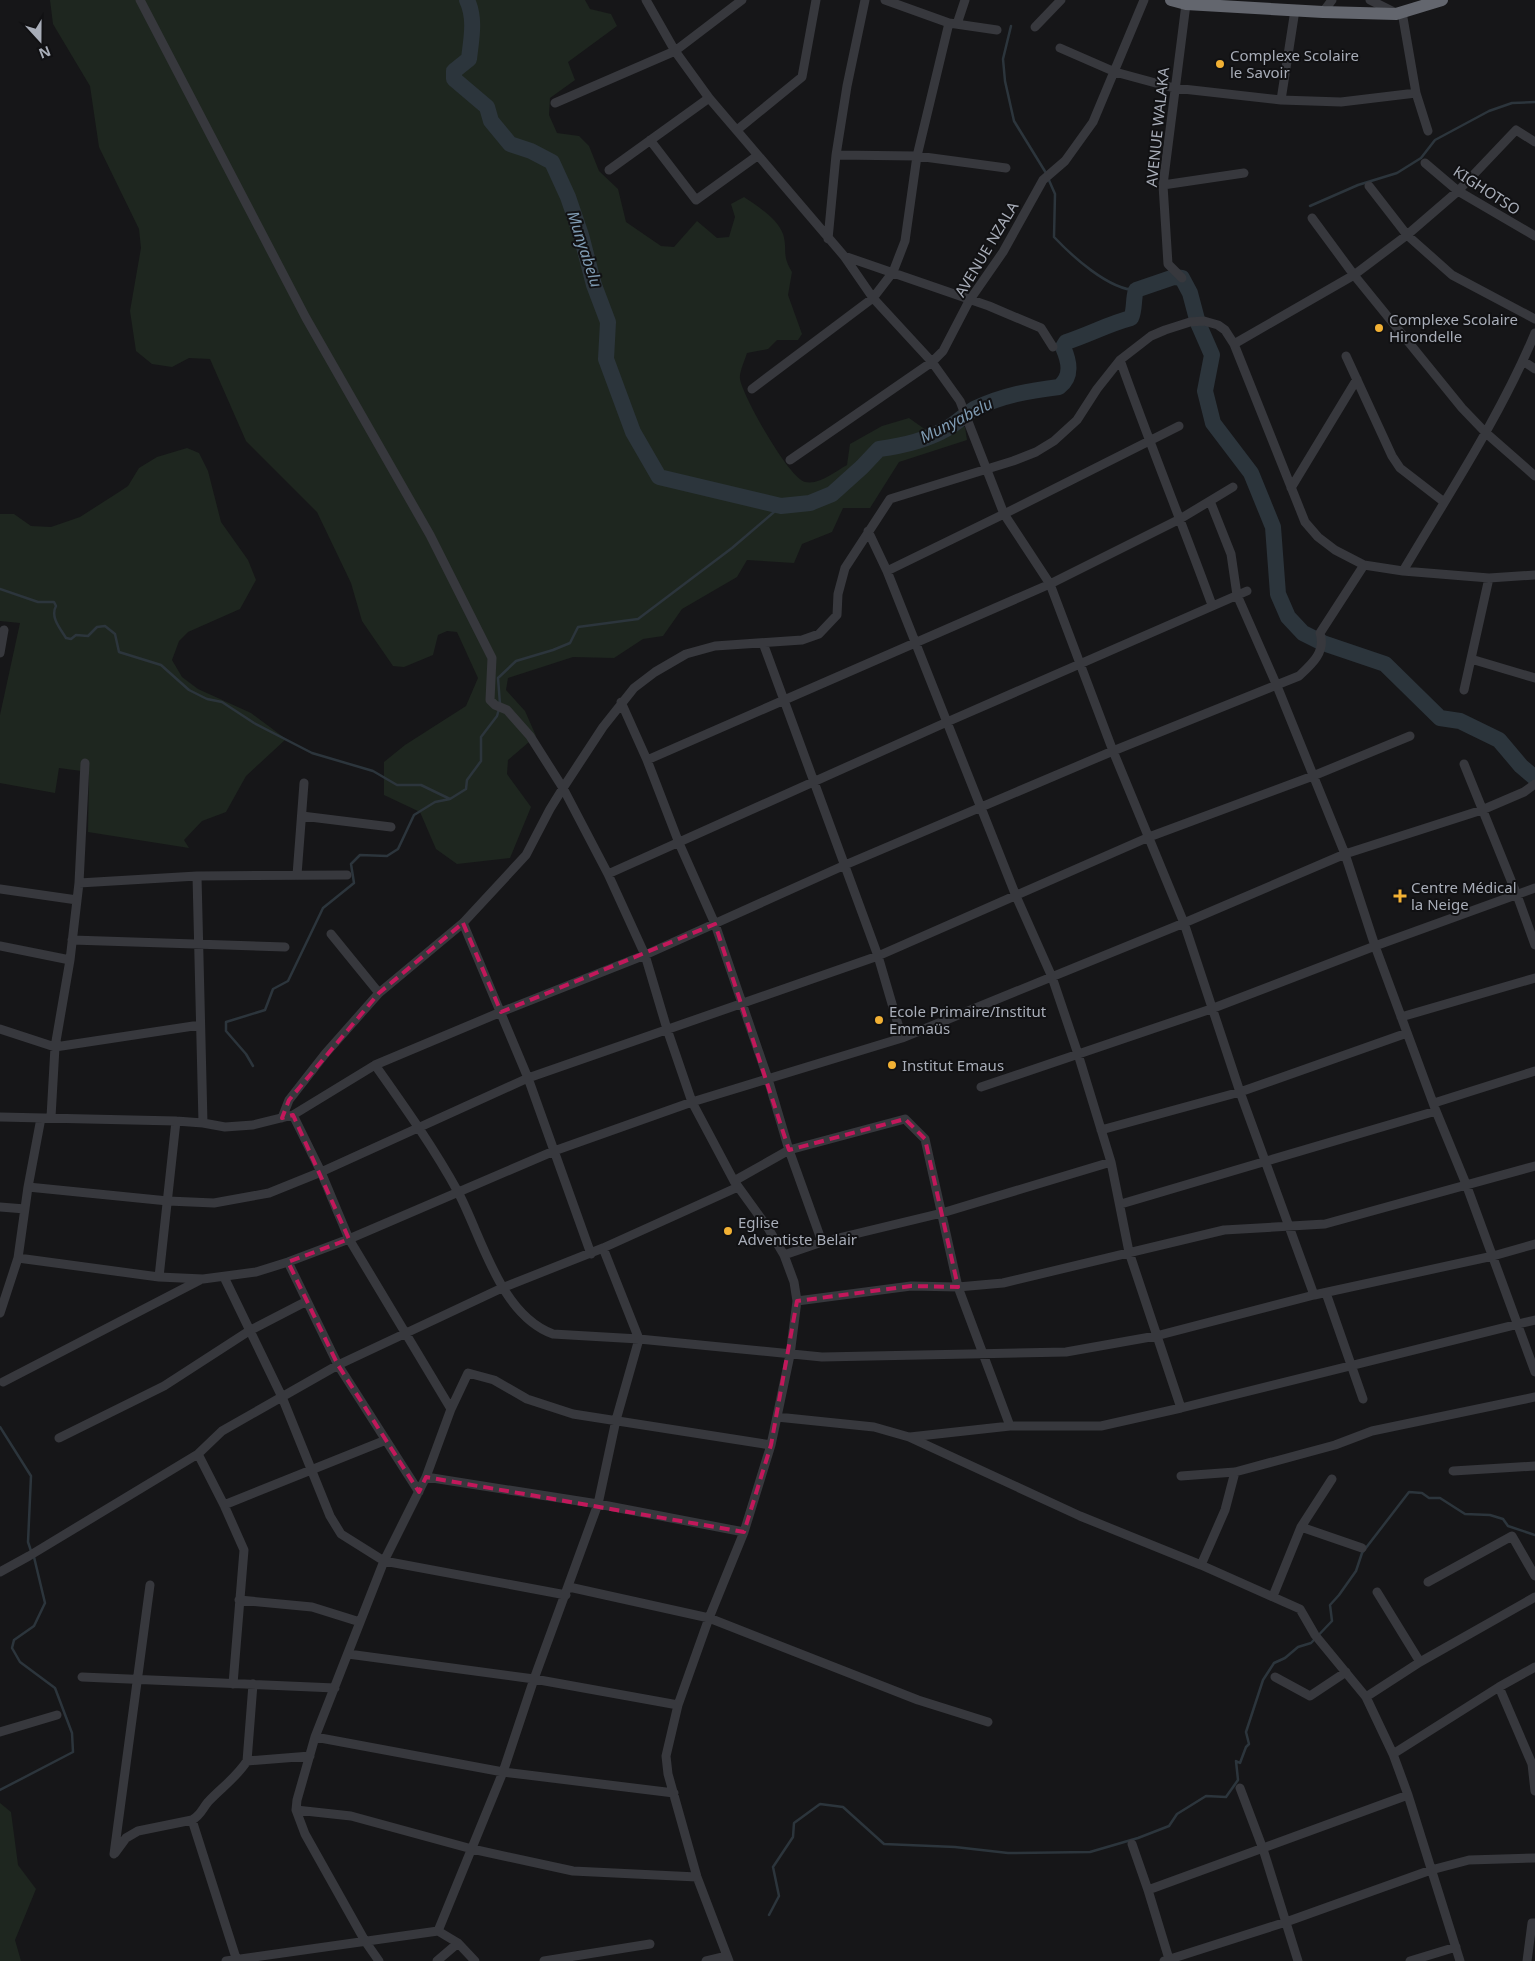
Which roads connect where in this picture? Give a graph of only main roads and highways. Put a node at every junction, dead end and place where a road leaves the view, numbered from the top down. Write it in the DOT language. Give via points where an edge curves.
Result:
graph roads {
  1 [pos="1172,0"];
  2 [pos="1442,0"];
  3 [pos="1224,2"];
  4 [pos="1310,5"];
  1 -- 3 [label="highway" via="1186,4"];
  2 -- 4 [label="highway" via="1399,13 1323,12"];
  3 -- 4 [label="highway" via="1295,10"];
}
